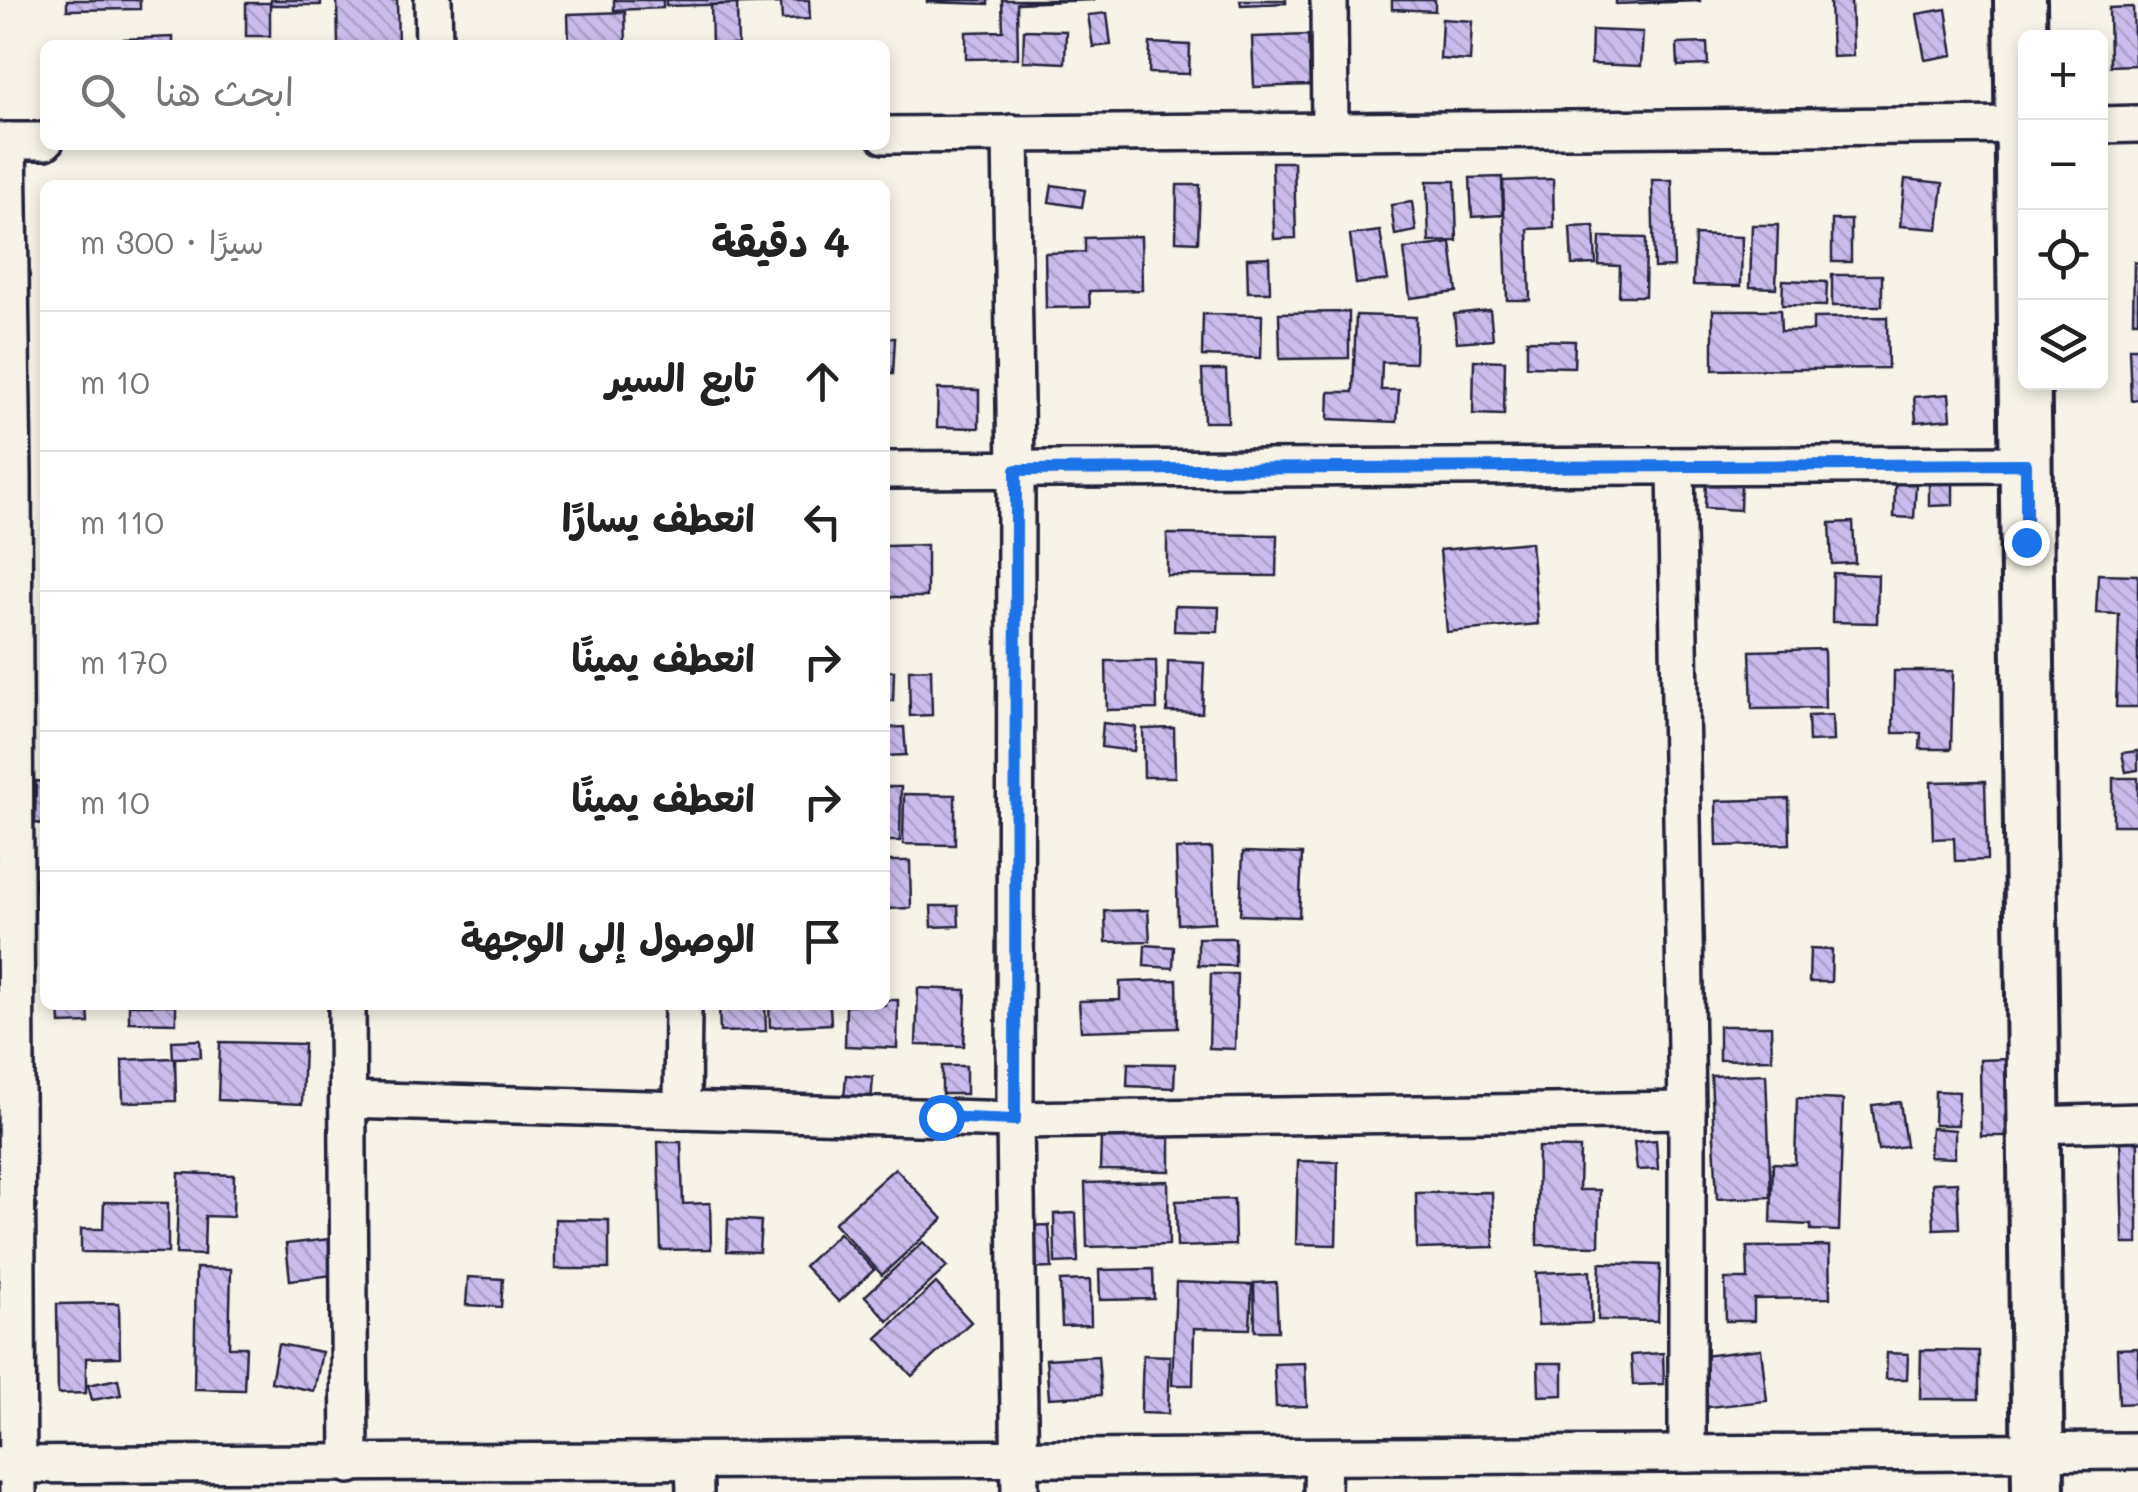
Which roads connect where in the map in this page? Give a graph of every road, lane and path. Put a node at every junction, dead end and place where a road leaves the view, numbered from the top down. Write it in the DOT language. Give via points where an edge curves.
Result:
graph roads {
  1 [pos="433,0"];
  2 [pos="1328,0"];
  3 [pos="2020,0"];
  4 [pos="434,40"];
  5 [pos="2023,120"];
  6 [pos="2138,124"];
  7 [pos="2018,125"];
  8 [pos="2108,125"];
  9 [pos="1330,131"];
  10 [pos="1011,133"];
  11 [pos="890,135"];
  12 [pos="4,141"];
  13 [pos="40,141"];
  14 [pos="2024,210"];
  15 [pos="2026,464"];
  16 [pos="1676,466"];
  17 [pos="890,470"];
  18 [pos="1016,470"];
  19 [pos="19,474"];
  20 [pos="29,761"];
  21 [pos="347,1010"];
  22 [pos="683,1010"];
  23 [pos="348,1100"];
  24 [pos="682,1110"];
  25 [pos="1687,1110"];
  26 [pos="1015,1120"];
  27 [pos="2138,1122"];
  28 [pos="2034,1125"];
  29 [pos="8,1132"];
  30 [pos="2138,1452"];
  31 [pos="1687,1454"];
  32 [pos="1322,1456"];
  33 [pos="350,1464"];
  34 [pos="2038,1472"];
  35 [pos="12,1474"];
  36 [pos="1020,1475"];
  37 [pos="695,1476"];
  38 [pos="1322,1492"];
  1 -- 4 [label="street"];
  2 -- 9 [label="street"];
  3 -- 5 [label="street"];
  6 -- 8 [label="street"];
  7 -- 9 [label="street"];
  9 -- 10 [label="street"];
  10 -- 11 [label="street"];
  10 -- 18 [label="street"];
  12 -- 13 [label="street"];
  12 -- 19 [label="street"];
  14 -- 15 [label="street"];
  15 -- 16 [label="street"];
  15 -- 28 [label="street"];
  16 -- 18 [label="street"];
  16 -- 25 [label="street"];
  17 -- 18 [label="street"];
  18 -- 26 [label="street"];
  19 -- 20 [label="street"];
  20 -- 29 [label="street"];
  21 -- 23 [label="street"];
  22 -- 24 [label="street"];
  23 -- 24 [label="street"];
  23 -- 33 [label="street"];
  24 -- 26 [label="street"];
  25 -- 26 [label="street"];
  25 -- 31 [label="street"];
  26 -- 36 [label="street"];
  27 -- 28 [label="street"];
  28 -- 34 [label="street"];
  29 -- 35 [label="street"];
  30 -- 34 [label="street"];
  31 -- 32 [label="street"];
  31 -- 34 [label="street"];
  32 -- 36 [label="street"];
  32 -- 38 [label="street"];
  33 -- 35 [label="street"];
  33 -- 37 [label="street"];
  36 -- 37 [label="street"];
}
